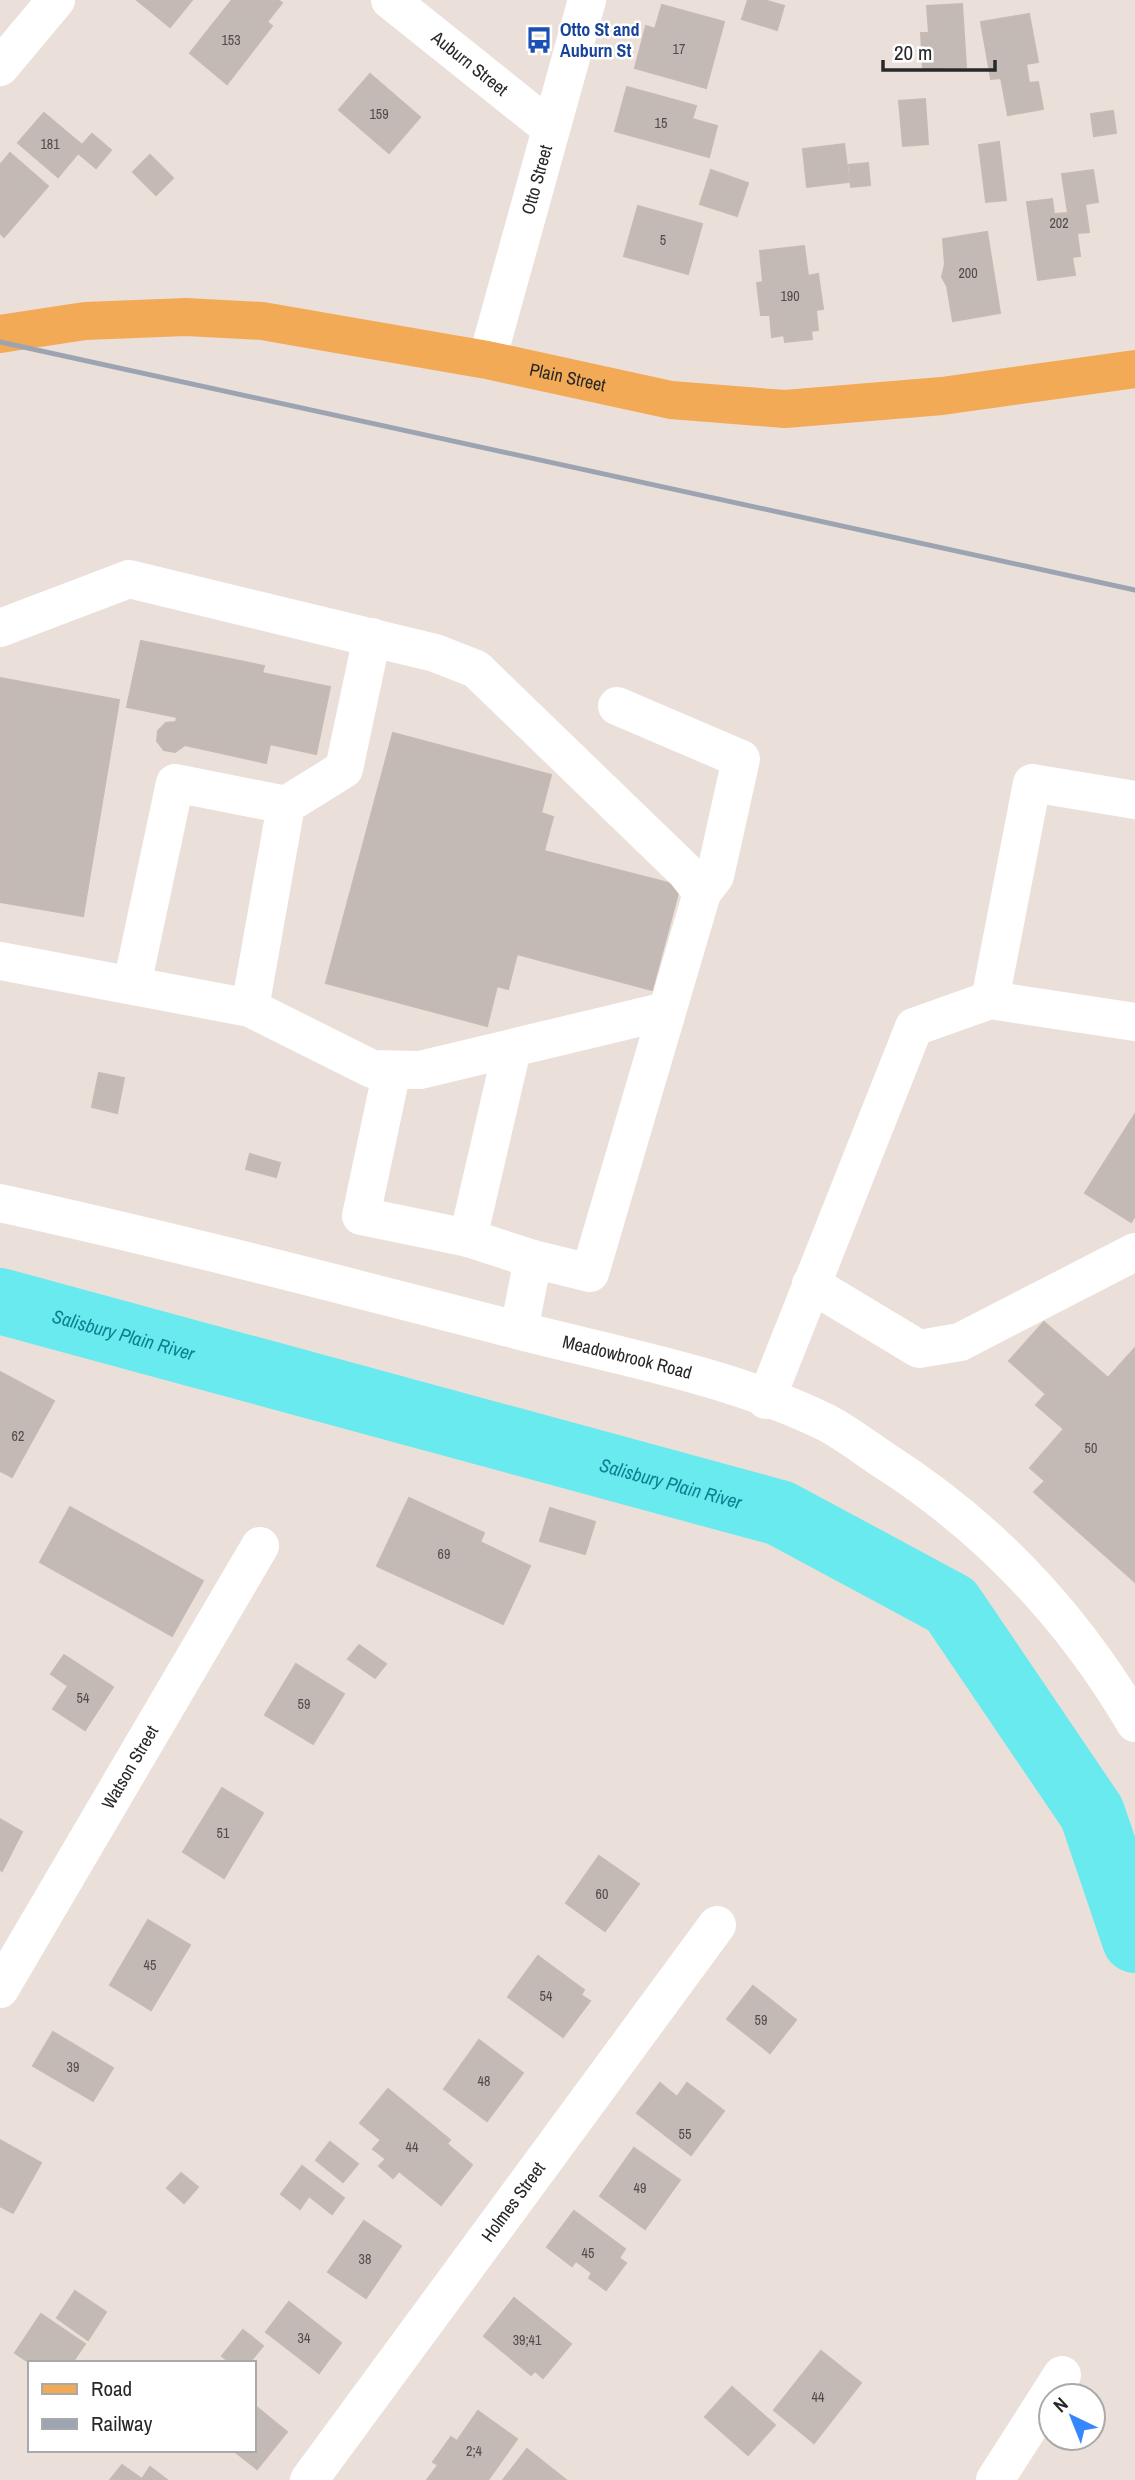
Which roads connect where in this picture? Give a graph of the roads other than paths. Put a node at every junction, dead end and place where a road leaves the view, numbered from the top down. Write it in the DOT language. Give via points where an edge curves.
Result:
graph roads {
  1 [pos="56,0"];
  2 [pos="390,0"];
  3 [pos="587,0"];
  4 [pos="0,67"];
  5 [pos="549,127"];
  6 [pos="0,334"];
  7 [pos="487,360"];
  8 [pos="1135,369"];
  9 [pos="0,628"];
  10 [pos="372,638"];
  11 [pos="617,706"];
  12 [pos="1135,800"];
  13 [pos="286,805"];
  14 [pos="702,893"];
  15 [pos="0,961"];
  16 [pos="131,985"];
  17 [pos="990,1000"];
  18 [pos="250,1008"];
  19 [pos="666,1011"];
  20 [pos="1135,1022"];
  21 [pos="512,1049"];
  22 [pos="393,1070"];
  23 [pos="0,1203"];
  24 [pos="468,1238"];
  25 [pos="1135,1252"];
  26 [pos="533,1259"];
  27 [pos="811,1284"];
  28 [pos="519,1330"];
  29 [pos="766,1400"];
  30 [pos="260,1546"];
  31 [pos="1135,1723"];
  32 [pos="717,1925"];
  33 [pos="0,1989"];
  34 [pos="1062,2375"];
  35 [pos="318,2477"];
  36 [pos="995,2480"];
  1 -- 4 [label="street"];
  2 -- 5 [label="street, Auburn Street"];
  3 -- 5 [label="street, Otto Street"];
  5 -- 7 [label="street, Otto Street"];
  6 -- 7 [label="main road, Plain Street" via="85,321 186,317 262,321"];
  7 -- 8 [label="main road, Plain Street" via="671,400 785,409 967,393"];
  9 -- 10 [label="street" via="129,579"];
  10 -- 13 [label="street" via="344,769"];
  10 -- 14 [label="street" via="477,669 685,871"];
  11 -- 14 [label="street" via="741,759 715,876"];
  12 -- 17 [label="street" via="1032,783"];
  13 -- 16 [label="street" via="175,783"];
  13 -- 18 [label="street"];
  14 -- 19 [label="street"];
  15 -- 16 [label="street"];
  16 -- 18 [label="street"];
  17 -- 20 [label="street"];
  17 -- 27 [label="street" via="914,1027"];
  18 -- 22 [label="street" via="372,1069"];
  19 -- 21 [label="street"];
  19 -- 26 [label="street" via="590,1273"];
  21 -- 22 [label="street" via="420,1070"];
  21 -- 24 [label="street"];
  22 -- 24 [label="street" via="361,1216"];
  23 -- 28 [label="street, Meadowbrook Road" via="150,1236"];
  24 -- 26 [label="street"];
  25 -- 27 [label="street" via="960,1342 919,1349"];
  26 -- 28 [label="street"];
  27 -- 29 [label="street"];
  28 -- 29 [label="street, Meadowbrook Road" via="719,1382"];
  29 -- 31 [label="street, Meadowbrook Road" via="828,1424 915,1480 989,1539 1055,1606 1108,1677"];
  30 -- 33 [label="street, Watson Street"];
  32 -- 35 [label="street, Holmes Street"];
  34 -- 36 [label="street"];
}
